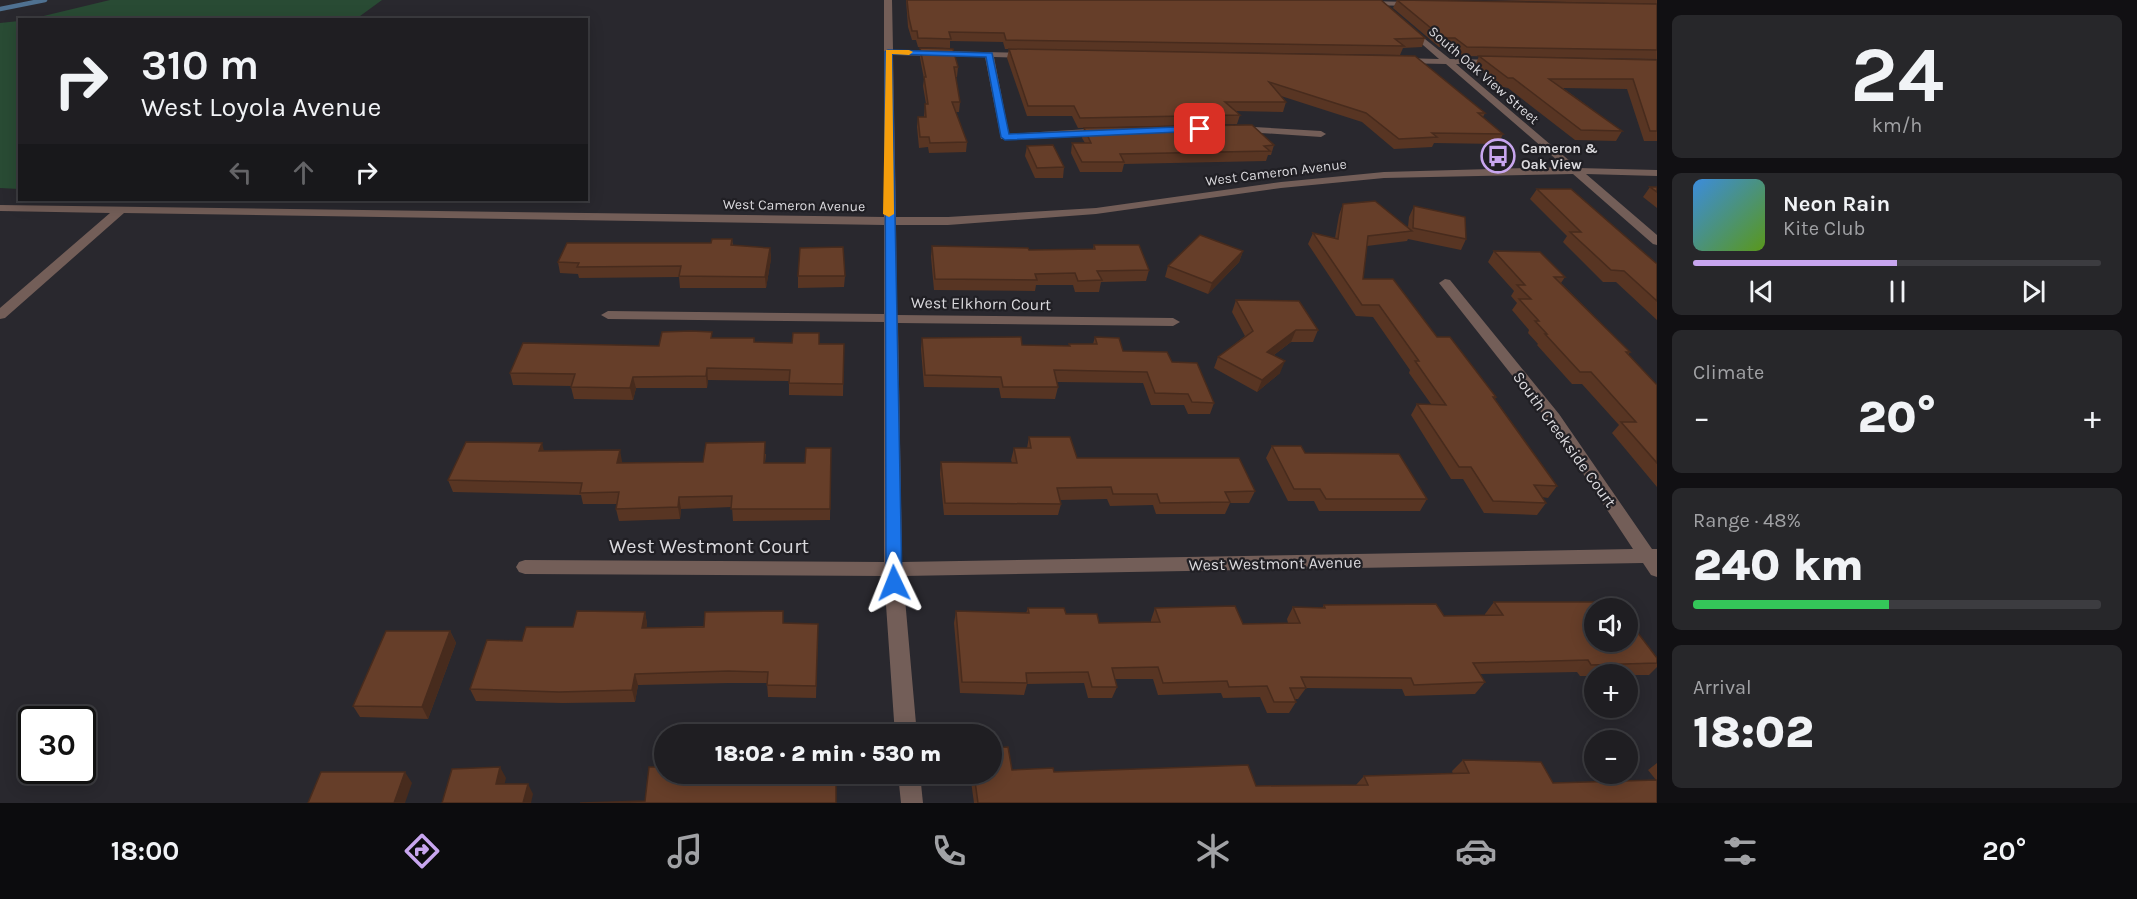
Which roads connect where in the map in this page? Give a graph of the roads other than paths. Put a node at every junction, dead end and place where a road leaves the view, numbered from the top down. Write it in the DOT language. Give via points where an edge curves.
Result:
graph roads {
  1 [pos="888,0"];
  2 [pos="1378,2"];
  3 [pos="1362,3"];
  4 [pos="1427,4"];
  5 [pos="1395,16"];
  6 [pos="1404,24"];
  7 [pos="888,52"];
  8 [pos="989,54"];
  9 [pos="1037,55"];
  10 [pos="1393,60"];
  11 [pos="1448,61"];
  12 [pos="1510,62"];
  13 [pos="1224,129"];
  14 [pos="1112,131"];
  15 [pos="1321,135"];
  16 [pos="1574,170"];
  17 [pos="1657,173"];
  18 [pos="0,208"];
  19 [pos="122,210"];
  20 [pos="889,221"];
  21 [pos="1657,241"];
  22 [pos="1445,283"];
  23 [pos="0,315"];
  24 [pos="608,315"];
  25 [pos="890,318"];
  26 [pos="1173,322"];
  27 [pos="1654,561"];
  28 [pos="525,567"];
  29 [pos="893,569"];
  30 [pos="905,724"];
  31 [pos="910,784"];
  32 [pos="912,803"];
  1 -- 7 [label="street"];
  2 -- 3 [label="street"];
  2 -- 4 [label="street"];
  2 -- 5 [label="street"];
  6 -- 11 [label="street, South Oak View Street"];
  7 -- 8 [label="street"];
  7 -- 20 [label="street"];
  8 -- 9 [label="street"];
  8 -- 14 [label="street" via="1005,137"];
  10 -- 11 [label="street"];
  11 -- 12 [label="street"];
  11 -- 16 [label="street, South Oak View Street"];
  13 -- 15 [label="street"];
  16 -- 17 [label="street, West Cameron Avenue"];
  16 -- 20 [label="street, West Cameron Avenue" via="1384,175 1054,215"];
  16 -- 21 [label="street, South Oak View Street"];
  18 -- 19 [label="street, West Cameron Avenue"];
  19 -- 20 [label="street, West Cameron Avenue"];
  19 -- 23 [label="street"];
  20 -- 25 [label="street"];
  22 -- 27 [label="street, South Creekside Court" via="1554,418"];
  24 -- 25 [label="street, West Elkhorn Court"];
  25 -- 26 [label="street, West Elkhorn Court"];
  25 -- 29 [label="street"];
  27 -- 29 [label="street, West Westmont Avenue"];
  28 -- 29 [label="street, West Westmont Court"];
  29 -- 30 [label="street"];
  31 -- 32 [label="street"];
}
